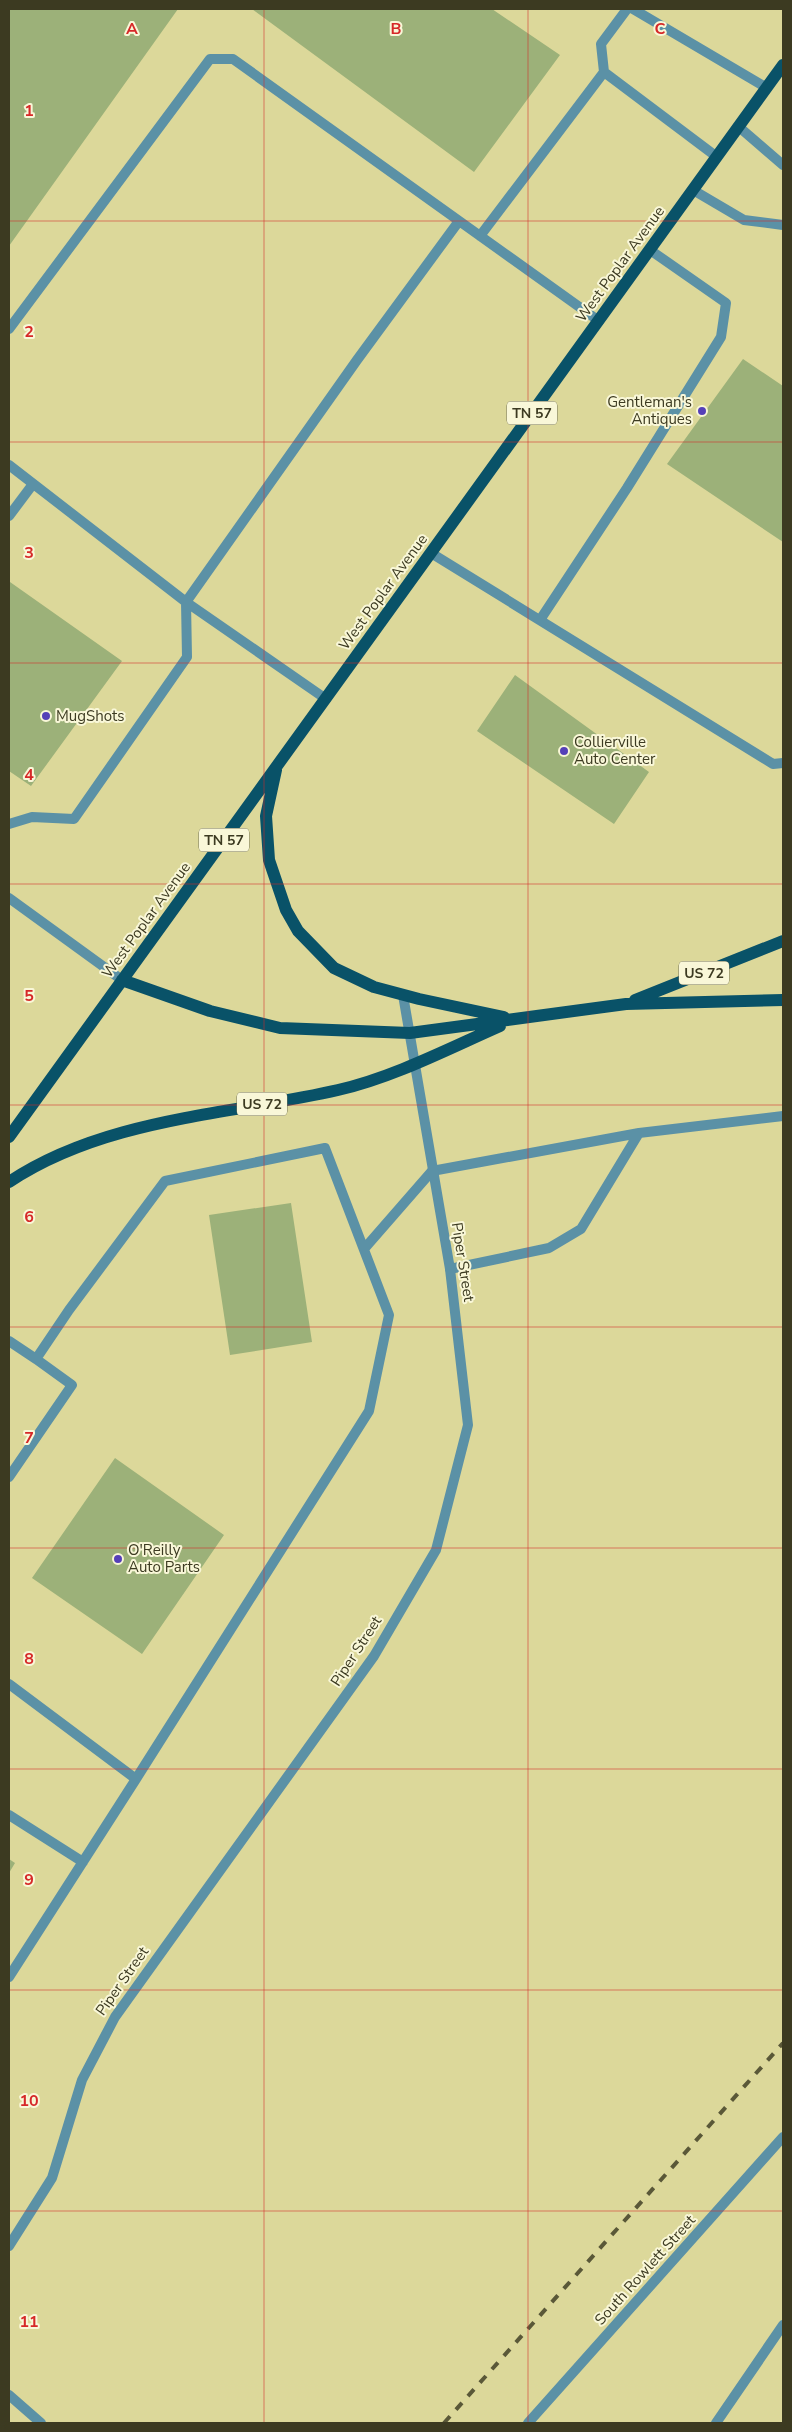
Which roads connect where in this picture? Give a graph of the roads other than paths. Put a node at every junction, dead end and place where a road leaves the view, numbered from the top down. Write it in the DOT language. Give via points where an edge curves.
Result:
graph roads {
  1 [pos="627,9"];
  2 [pos="633,9"];
  3 [pos="783,66"];
  4 [pos="604,72"];
  5 [pos="767,88"];
  6 [pos="739,127"];
  7 [pos="717,156"];
  8 [pos="783,165"];
  9 [pos="693,190"];
  10 [pos="459,221"];
  11 [pos="783,226"];
  12 [pos="480,236"];
  13 [pos="650,250"];
  14 [pos="598,321"];
  15 [pos="9,329"];
  16 [pos="9,465"];
  17 [pos="33,484"];
  18 [pos="9,516"];
  19 [pos="432,553"];
  20 [pos="186,602"];
  21 [pos="540,620"];
  22 [pos="326,699"];
  23 [pos="783,763"];
  24 [pos="278,765"];
  25 [pos="9,824"];
  26 [pos="9,898"];
  27 [pos="783,941"];
  28 [pos="122,980"];
  29 [pos="402,995"];
  30 [pos="783,1000"];
  31 [pos="626,1004"];
  32 [pos="514,1019"];
  33 [pos="410,1033"];
  34 [pos="414,1064"];
  35 [pos="783,1116"];
  36 [pos="639,1133"];
  37 [pos="9,1137"];
  38 [pos="432,1172"];
  39 [pos="9,1182"];
  40 [pos="364,1249"];
  41 [pos="450,1269"];
  42 [pos="9,1341"];
  43 [pos="36,1359"];
  44 [pos="9,1477"];
  45 [pos="9,1684"];
  46 [pos="136,1779"];
  47 [pos="9,1815"];
  48 [pos="83,1862"];
  49 [pos="9,1977"];
  50 [pos="783,2137"];
  51 [pos="9,2246"];
  52 [pos="783,2325"];
  53 [pos="9,2395"];
  54 [pos="41,2423"];
  55 [pos="528,2423"];
  56 [pos="716,2423"];
  1 -- 4 [label="street" via="601,44"];
  2 -- 5 [label="street"];
  3 -- 5 [label="main road, West Poplar Avenue / TN 57"];
  4 -- 7 [label="street"];
  4 -- 12 [label="street"];
  5 -- 6 [label="main road, West Poplar Avenue / TN 57"];
  6 -- 7 [label="main road, West Poplar Avenue / TN 57"];
  6 -- 8 [label="street"];
  7 -- 9 [label="main road, West Poplar Avenue / TN 57"];
  9 -- 11 [label="street" via="744,220"];
  9 -- 13 [label="main road, West Poplar Avenue / TN 57"];
  10 -- 12 [label="street"];
  10 -- 15 [label="street" via="233,59 210,59"];
  10 -- 20 [label="street"];
  12 -- 14 [label="street"];
  13 -- 14 [label="main road, West Poplar Avenue / TN 57"];
  13 -- 21 [label="street" via="726,303 721,337"];
  14 -- 19 [label="main road, West Poplar Avenue / TN 57"];
  16 -- 17 [label="street"];
  17 -- 18 [label="street"];
  17 -- 20 [label="street"];
  19 -- 21 [label="street"];
  19 -- 22 [label="main road, West Poplar Avenue / TN 57"];
  20 -- 22 [label="street"];
  20 -- 25 [label="street" via="187,657 74,819 32,817"];
  21 -- 23 [label="street" via="773,764"];
  22 -- 24 [label="main road, West Poplar Avenue / TN 57"];
  24 -- 28 [label="main road, West Poplar Avenue / TN 57"];
  24 -- 29 [label="main road" via="266,816 269,860 286,910 298,931 334,968 374,987"];
  26 -- 28 [label="street"];
  27 -- 31 [label="main road, US 72"];
  28 -- 33 [label="main road, US 72" via="210,1011 280,1028"];
  28 -- 37 [label="main road, West Poplar Avenue"];
  29 -- 32 [label="main road"];
  29 -- 33 [label="street, Piper Street"];
  30 -- 31 [label="main road, US 72"];
  31 -- 32 [label="main road, US 72"];
  32 -- 33 [label="main road, US 72"];
  32 -- 34 [label="main road, US 72"];
  33 -- 34 [label="street, Piper Street"];
  34 -- 38 [label="street, Piper Street"];
  34 -- 39 [label="main road, US 72" via="340,1089 99,1139 25,1171"];
  35 -- 36 [label="street"];
  36 -- 38 [label="street"];
  36 -- 41 [label="street" via="581,1229 550,1248"];
  38 -- 40 [label="street"];
  38 -- 41 [label="street, Piper Street"];
  40 -- 43 [label="street" via="325,1148 165,1181"];
  40 -- 46 [label="street" via="389,1315 369,1411"];
  41 -- 51 [label="street, Piper Street" via="468,1425 436,1550 374,1656 114,2016 82,2080 52,2178"];
  42 -- 43 [label="street"];
  43 -- 44 [label="street" via="72,1385"];
  45 -- 46 [label="street"];
  46 -- 48 [label="street"];
  47 -- 48 [label="street"];
  48 -- 49 [label="street"];
  50 -- 55 [label="street, South Rowlett Street"];
  52 -- 56 [label="street"];
  53 -- 54 [label="street"];
}
